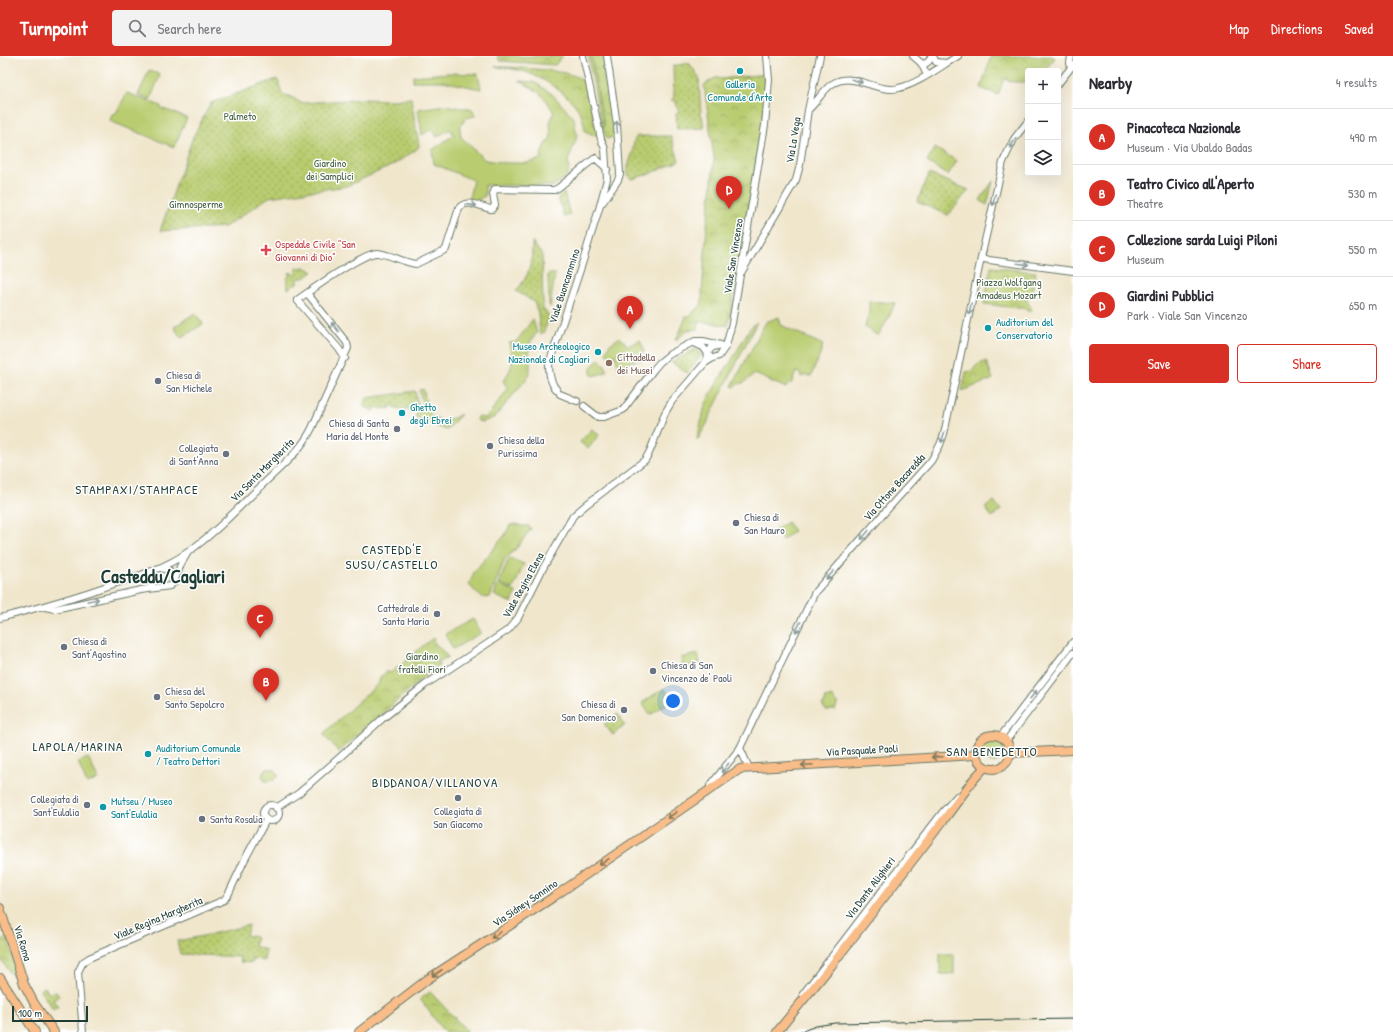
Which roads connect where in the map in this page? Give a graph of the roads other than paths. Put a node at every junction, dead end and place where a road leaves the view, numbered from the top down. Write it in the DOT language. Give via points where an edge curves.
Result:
graph roads {
  1 [pos="583,56"];
  2 [pos="607,56"];
  3 [pos="767,56"];
  4 [pos="820,56"];
  5 [pos="912,56"];
  6 [pos="932,56"];
  7 [pos="958,56"];
  8 [pos="1071,56"];
  9 [pos="923,64"];
  10 [pos="946,64"];
  11 [pos="1072,67"];
  12 [pos="927,75"];
  13 [pos="1061,80"];
  14 [pos="813,89"];
  15 [pos="824,93"];
  16 [pos="808,110"];
  17 [pos="1025,125"];
  18 [pos="611,147"];
  19 [pos="607,169"];
  20 [pos="607,179"];
  21 [pos="613,187"];
  22 [pos="599,209"];
  23 [pos="744,250"];
  24 [pos="752,256"];
  25 [pos="983,258"];
  26 [pos="1073,271"];
  27 [pos="739,276"];
  28 [pos="307,293"];
  29 [pos="728,340"];
  30 [pos="692,342"];
  31 [pos="717,345"];
  32 [pos="720,353"];
  33 [pos="345,358"];
  34 [pos="708,358"];
  35 [pos="577,401"];
  36 [pos="584,406"];
  37 [pos="188,553"];
  38 [pos="160,568"];
  39 [pos="151,572"];
  40 [pos="174,582"];
  41 [pos="155,588"];
  42 [pos="44,607"];
  43 [pos="0,618"];
  44 [pos="1073,642"];
  45 [pos="1073,653"];
  46 [pos="1003,738"];
  47 [pos="740,748"];
  48 [pos="1073,750"];
  49 [pos="1010,753"];
  50 [pos="976,755"];
  51 [pos="985,767"];
  52 [pos="749,768"];
  53 [pos="704,793"];
  54 [pos="276,808"];
  55 [pos="266,820"];
  56 [pos="0,908"];
  57 [pos="0,978"];
  58 [pos="35,1032"];
  59 [pos="54,1032"];
  60 [pos="83,1032"];
  61 [pos="359,1032"];
  62 [pos="777,1032"];
  1 -- 18 [label="street" via="600,137"];
  18 -- 2 [label="street, Viale Buoncammino, one-way" via="617,125"];
  3 -- 23 [label="street, Viale San Vincenzo" via="769,80 765,125"];
  4 -- 14 [label="street"];
  5 -- 9 [label="street"];
  6 -- 9 [label="street"];
  6 -- 10 [label="street" via="936,62"];
  7 -- 10 [label="street, Via La Vega"];
  8 -- 11 [label="street"];
  9 -- 12 [label="street"];
  10 -- 12 [label="street, Via La Vega"];
  11 -- 13 [label="street"];
  15 -- 12 [label="street, Via La Vega, one-way" via="831,85 844,79 888,90 900,88"];
  14 -- 15 [label="street"];
  14 -- 16 [label="street"];
  15 -- 16 [label="street, Via La Vega"];
  16 -- 24 [label="street, Via La Vega" via="796,180"];
  17 -- 25 [label="street, Via Ottone Bacaredda, one-way" via="1014,139 1003,162"];
  18 -- 19 [label="street, Viale Buoncammino"];
  18 -- 21 [label="street, Viale Buoncammino" via="620,174"];
  19 -- 20 [label="street, Viale Buoncammino"];
  28 -- 19 [label="street, one-way" via="371,253 380,253 413,264 443,251 446,249 459,208 463,204 472,204 492,209 495,204 495,188 554,190 596,158"];
  20 -- 21 [label="street"];
  20 -- 22 [label="street, Viale Buoncammino"];
  21 -- 22 [label="street, Viale Buoncammino"];
  22 -- 35 [label="street, Viale Buoncammino" via="549,364 549,376 554,387"];
  23 -- 24 [label="street"];
  23 -- 27 [label="street, Viale San Vincenzo"];
  24 -- 27 [label="street, Via La Vega"];
  25 -- 26 [label="street, one-way"];
  25 -- 47 [label="street, Via Ottone Bacaredda, one-way" via="940,445 931,461 815,592"];
  27 -- 29 [label="street, Viale San Vincenzo"];
  33 -- 28 [label="street, one-way" via="347,342"];
  28 -- 33 [label="street" via="297,300"];
  29 -- 31 [label="street"];
  29 -- 32 [label="street, Viale San Vincenzo"];
  30 -- 31 [label="street" via="703,341"];
  30 -- 34 [label="street" via="700,345"];
  30 -- 36 [label="street" via="660,362 624,410 598,417"];
  31 -- 32 [label="street"];
  31 -- 34 [label="street" via="711,347"];
  32 -- 34 [label="street" via="717,358"];
  33 -- 37 [label="street, Via Santa Margherita" via="308,436 295,453 208,538"];
  34 -- 54 [label="street, Viale Regina Elena" via="669,404 645,460 573,516 518,618 508,630 424,685 299,793"];
  37 -- 38 [label="street, Via Santa Margherita"];
  37 -- 40 [label="street"];
  38 -- 39 [label="street"];
  38 -- 40 [label="street" via="171,572"];
  39 -- 41 [label="street" via="149,582"];
  39 -- 42 [label="street"];
  40 -- 41 [label="street" via="170,586"];
  42 -- 41 [label="street, one-way" via="55,608"];
  42 -- 43 [label="street"];
  46 -- 44 [label="street, one-way"];
  45 -- 46 [label="street"];
  46 -- 49 [label="main road" via="1009,746"];
  46 -- 50 [label="main road" via="991,734 983,737 977,745"];
  47 -- 52 [label="street"];
  47 -- 53 [label="street, Via Ottone Bacaredda, one-way"];
  48 -- 49 [label="main road"];
  49 -- 51 [label="main road" via="1001,767"];
  50 -- 51 [label="main road"];
  50 -- 52 [label="main road, Via Pasquale Paoli, one-way"];
  51 -- 62 [label="main road, Via Dante Alighieri"];
  52 -- 53 [label="main road, Via Pasquale Paoli" via="740,769"];
  53 -- 61 [label="main road, Via Sidney Sonnino, one-way" via="552,898 428,979"];
  54 -- 55 [label="street" via="277,818 272,821"];
  54 -- 55 [label="street" via="271,805 264,809 263,815"];
  55 -- 60 [label="street, Viale Regina Margherita" via="224,900 83,962 78,972"];
  56 -- 59 [label="main road, Via Roma" via="24,984"];
  57 -- 58 [label="main road"];
}
